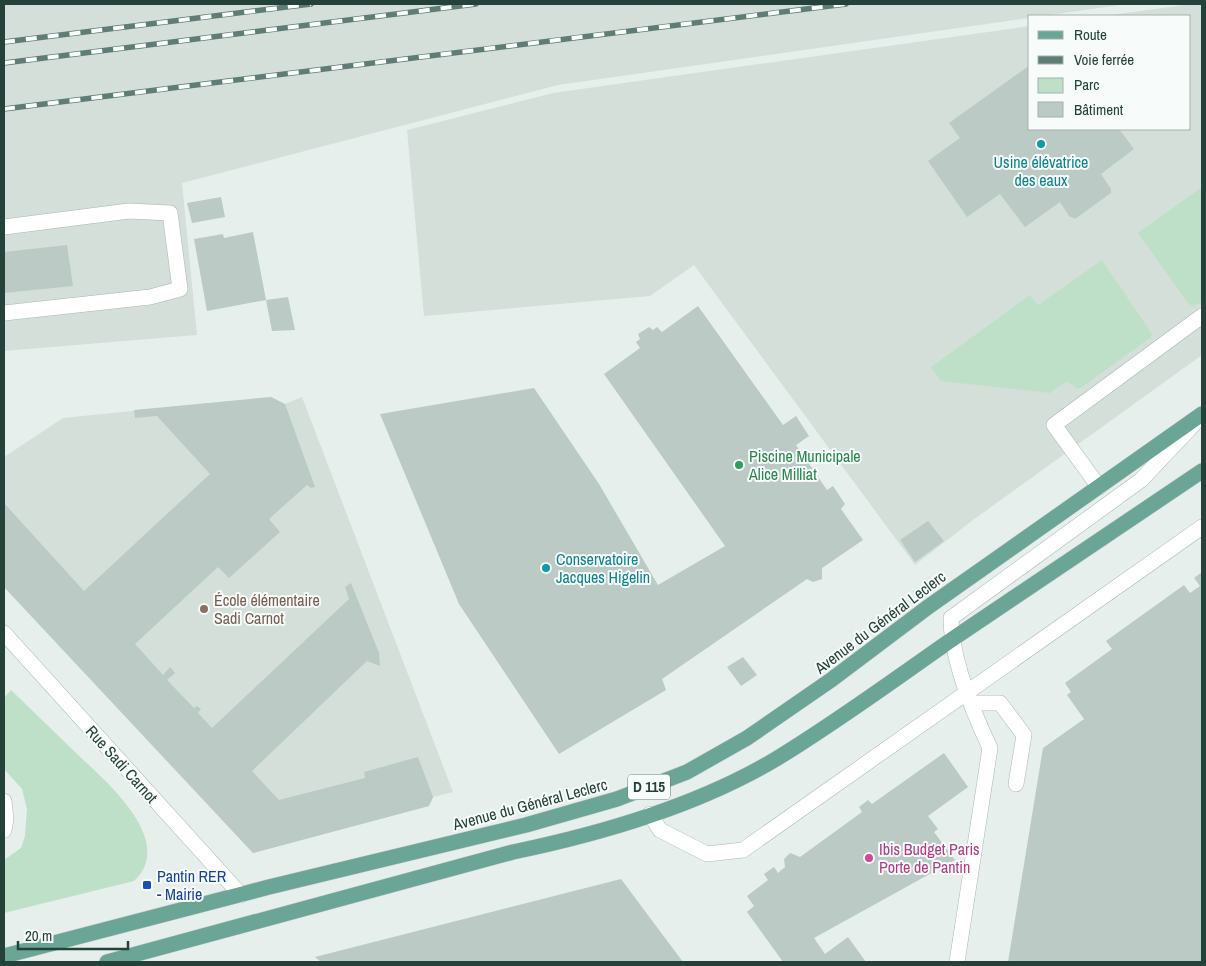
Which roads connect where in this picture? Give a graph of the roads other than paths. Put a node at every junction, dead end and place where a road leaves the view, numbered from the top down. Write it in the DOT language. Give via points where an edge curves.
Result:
graph roads {
  1 [pos="4,226"];
  2 [pos="4,313"];
  3 [pos="1202,316"];
  4 [pos="1202,415"];
  5 [pos="1202,471"];
  6 [pos="1099,487"];
  7 [pos="1202,527"];
  8 [pos="4,633"];
  9 [pos="952,640"];
  10 [pos="970,696"];
  11 [pos="1016,784"];
  12 [pos="4,801"];
  13 [pos="650,814"];
  14 [pos="4,830"];
  15 [pos="241,895"];
  16 [pos="4,956"];
  17 [pos="107,962"];
  18 [pos="957,962"];
  1 -- 2 [label="street" via="129,211 170,213 180,289 150,297"];
  3 -- 6 [label="street" via="1054,425"];
  4 -- 6 [label="main road, Avenue du Général Leclerc / D 115"];
  4 -- 9 [label="street" via="1141,480 951,618"];
  5 -- 9 [label="main road, D 115"];
  6 -- 15 [label="main road, Avenue du Général Leclerc / D 115" via="928,607 831,680 747,738 687,772 617,799 535,822"];
  7 -- 10 [label="street"];
  8 -- 15 [label="street, Rue Sadi Carnot"];
  9 -- 10 [label="street"];
  9 -- 13 [label="main road, D 115" via="878,693 774,760 713,790"];
  10 -- 11 [label="street" via="1000,703 1024,735"];
  10 -- 13 [label="street" via="744,850 707,854 660,830"];
  10 -- 18 [label="street" via="990,748"];
  12 -- 14 [label="street"];
  13 -- 17 [label="main road, D 115" via="552,844"];
  15 -- 16 [label="main road, Avenue du Général Leclerc / D 115"];
}
